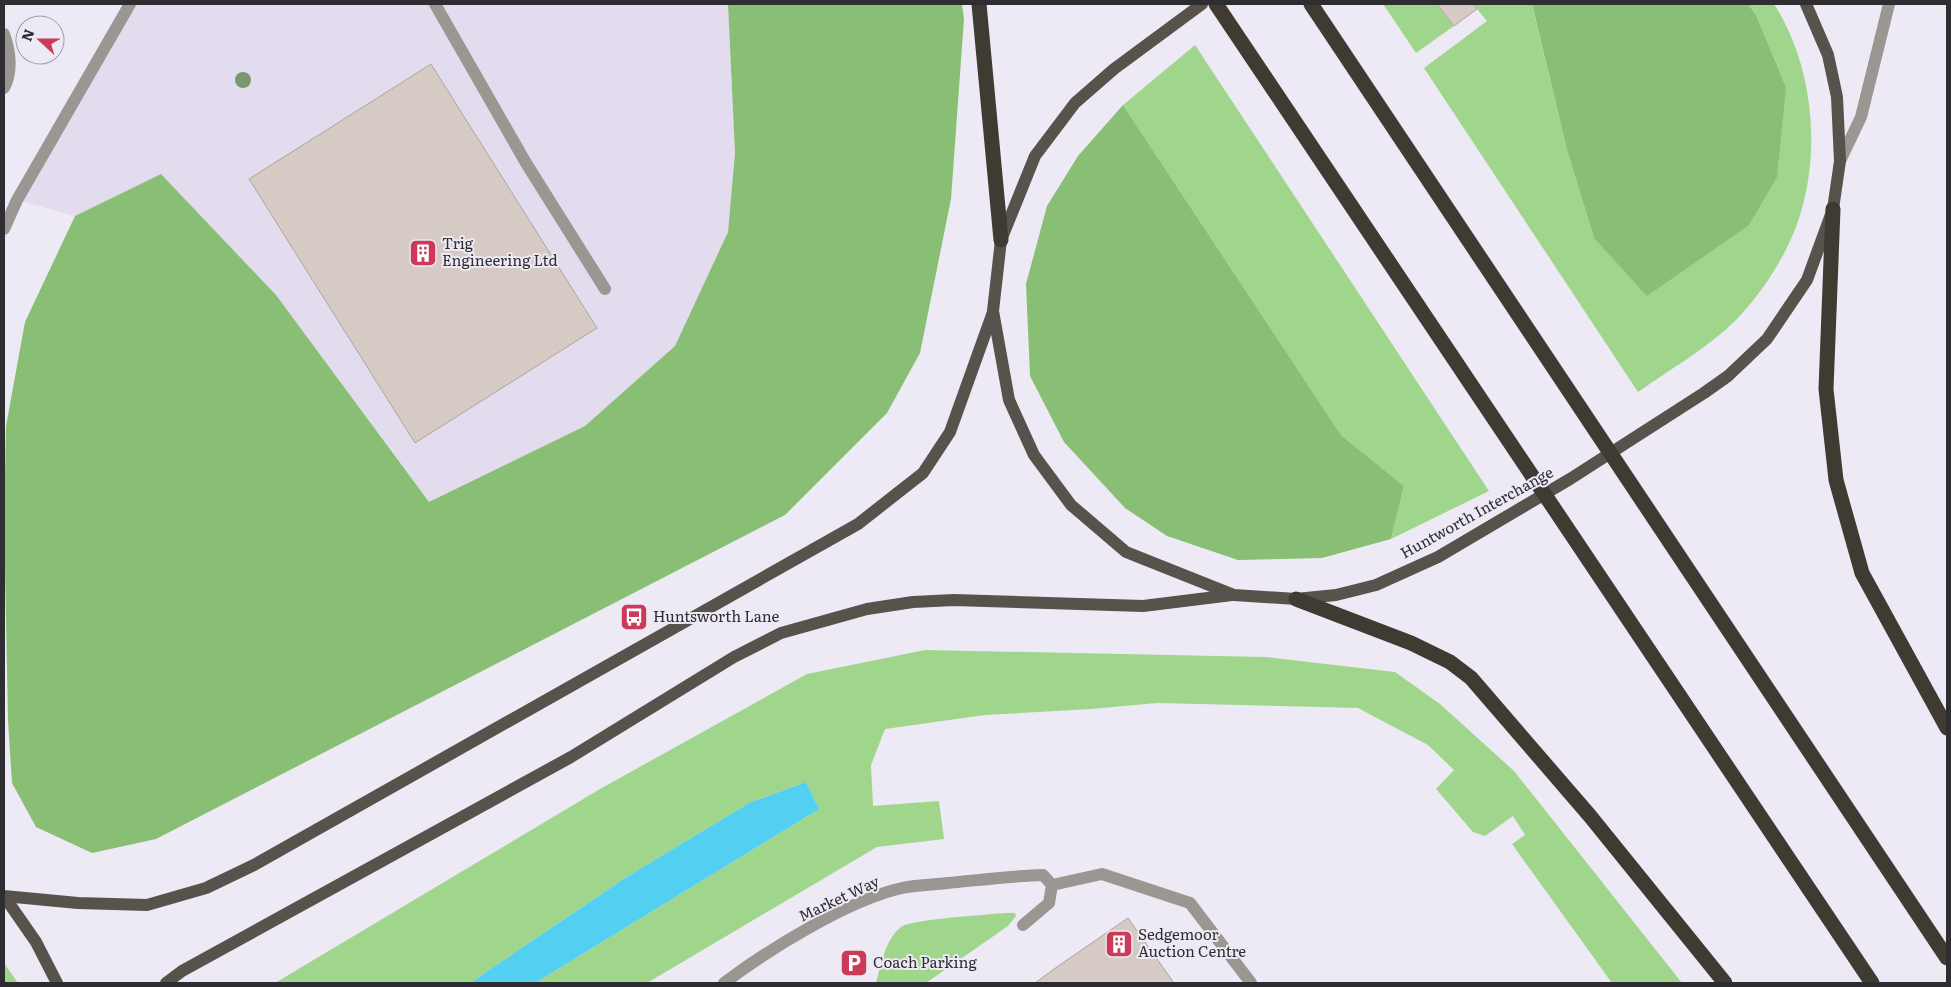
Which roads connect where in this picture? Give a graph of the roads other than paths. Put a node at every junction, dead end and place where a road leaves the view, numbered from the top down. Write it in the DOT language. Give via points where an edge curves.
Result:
graph roads {
  1 [pos="130,4"];
  2 [pos="436,4"];
  3 [pos="979,4"];
  4 [pos="1202,4"];
  5 [pos="1216,4"];
  6 [pos="1311,4"];
  7 [pos="1806,4"];
  8 [pos="1888,4"];
  9 [pos="4,34"];
  10 [pos="4,88"];
  11 [pos="1840,161"];
  12 [pos="1833,209"];
  13 [pos="4,229"];
  14 [pos="1001,240"];
  15 [pos="605,289"];
  16 [pos="994,311"];
  17 [pos="1234,595"];
  18 [pos="1296,599"];
  19 [pos="1947,728"];
  20 [pos="1052,885"];
  21 [pos="4,896"];
  22 [pos="1023,924"];
  23 [pos="1947,958"];
  24 [pos="57,983"];
  25 [pos="166,983"];
  26 [pos="724,983"];
  27 [pos="1251,983"];
  28 [pos="1725,983"];
  29 [pos="1872,983"];
  1 -- 13 [label="street" via="17,200"];
  2 -- 15 [label="street" via="526,163"];
  3 -- 14 [label="highway"];
  4 -- 14 [label="main road, Huntworth Interchange" via="1114,69 1075,103 1035,156"];
  5 -- 29 [label="highway"];
  6 -- 23 [label="highway"];
  7 -- 11 [label="main road, Huntworth Interchange" via="1828,55 1837,97"];
  8 -- 11 [label="street" via="1861,117"];
  9 -- 10 [label="street" via="10,52"];
  11 -- 12 [label="main road, Huntworth Interchange"];
  12 -- 18 [label="main road, Huntworth Interchange" via="1807,280 1767,339 1728,376 1570,479 1438,557 1376,585 1336,595"];
  12 -- 19 [label="highway" via="1826,389 1836,480 1862,573"];
  14 -- 16 [label="main road, Huntworth Interchange"];
  16 -- 17 [label="main road, Huntworth Interchange" via="1009,400 1034,455 1071,505 1126,552"];
  16 -- 21 [label="main road" via="950,432 923,473 858,524 254,865 206,888 147,905"];
  17 -- 18 [label="main road, Huntworth Interchange"];
  17 -- 25 [label="main road" via="1143,606 963,600 913,602 867,609 780,633 734,657 570,757 182,971"];
  18 -- 28 [label="highway" via="1411,643 1450,662 1471,678 1590,816"];
  20 -- 22 [label="street" via="1049,903"];
  20 -- 26 [label="street, Market Way" via="1042,875 901,888 827,919 753,961"];
  20 -- 27 [label="street" via="1102,874 1190,903"];
  21 -- 24 [label="main road" via="36,942"];
}
